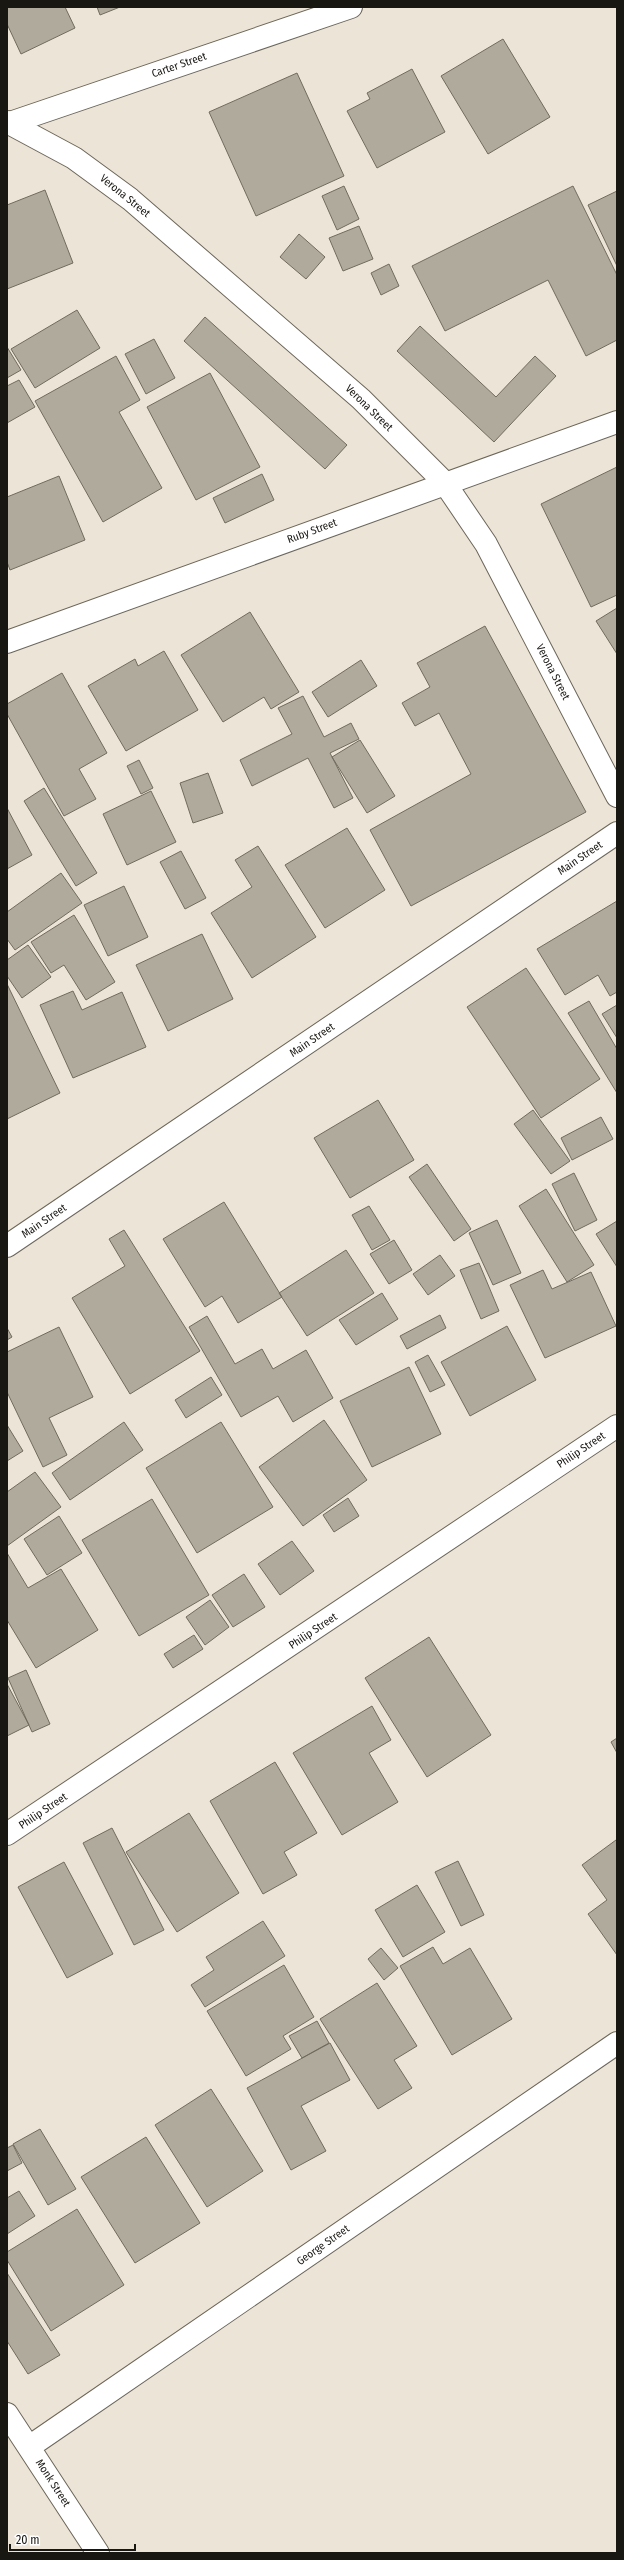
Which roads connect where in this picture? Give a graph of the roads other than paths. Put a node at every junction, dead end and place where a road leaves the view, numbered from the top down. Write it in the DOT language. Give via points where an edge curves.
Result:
graph roads {
  1 [pos="351,7"];
  2 [pos="8,123"];
  3 [pos="617,422"];
  4 [pos="444,482"];
  5 [pos="7,642"];
  6 [pos="617,796"];
  7 [pos="617,833"];
  8 [pos="7,1246"];
  9 [pos="617,1426"];
  10 [pos="7,1834"];
  11 [pos="617,2043"];
  12 [pos="7,2414"];
  13 [pos="29,2448"];
  14 [pos="98,2553"];
  1 -- 2 [label="street, Carter Street"];
  2 -- 4 [label="street, Verona Street" via="74,158 130,199 361,399"];
  3 -- 4 [label="street, Ruby Street"];
  4 -- 5 [label="street, Ruby Street"];
  4 -- 6 [label="street, Verona Street" via="486,544"];
  7 -- 8 [label="street, Main Street"];
  9 -- 10 [label="street, Philip Street"];
  11 -- 13 [label="street, George Street"];
  12 -- 13 [label="street, Monk Street"];
  13 -- 14 [label="street, Monk Street"];
}
